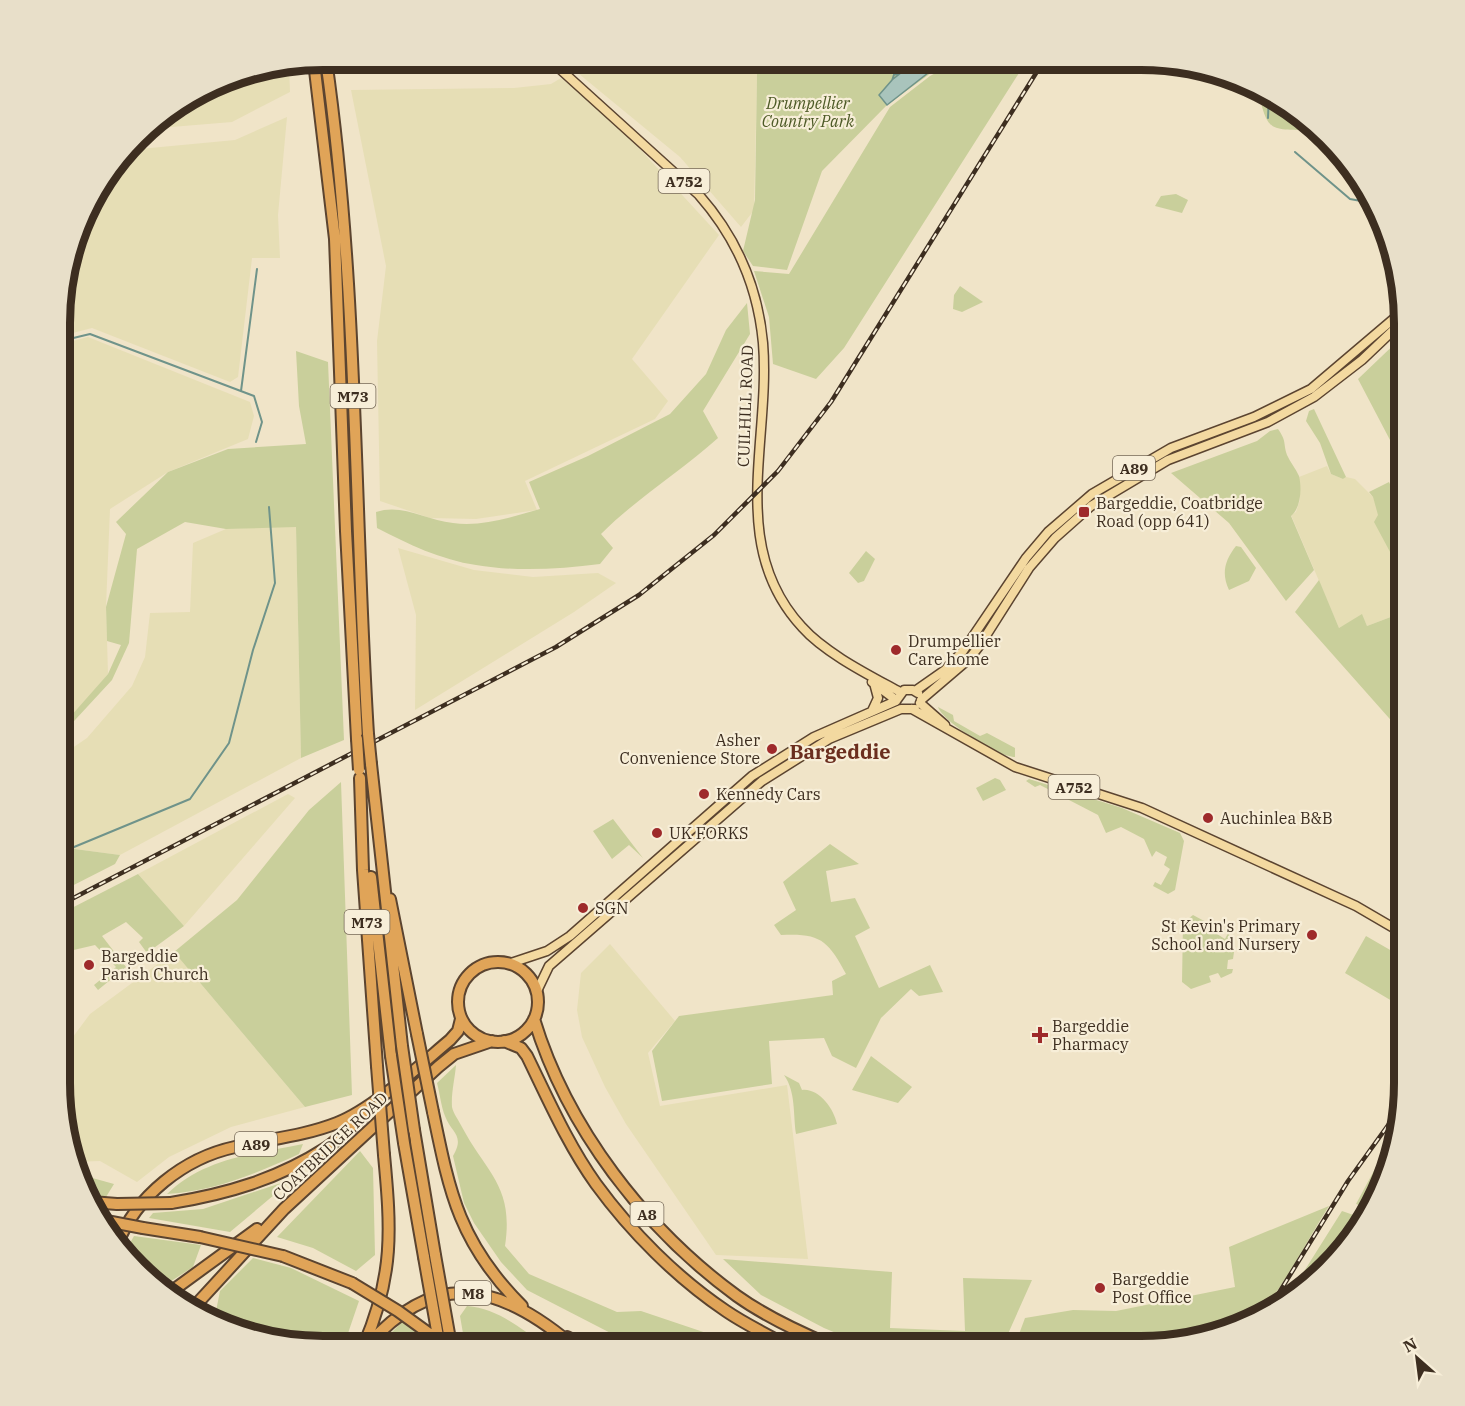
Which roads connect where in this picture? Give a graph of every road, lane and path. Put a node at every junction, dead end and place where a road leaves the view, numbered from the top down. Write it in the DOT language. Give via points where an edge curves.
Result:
graph roads {
  1 [pos="327,70"];
  2 [pos="561,70"];
  3 [pos="315,71"];
  4 [pos="1394,318"];
  5 [pos="1394,330"];
  6 [pos="854,665"];
  7 [pos="874,683"];
  8 [pos="937,687"];
  9 [pos="915,691"];
  10 [pos="898,700"];
  11 [pos="921,701"];
  12 [pos="912,709"];
  13 [pos="871,712"];
  14 [pos="934,716"];
  15 [pos="960,736"];
  16 [pos="360,774"];
  17 [pos="374,798"];
  18 [pos="1394,927"];
  19 [pos="511,963"];
  20 [pos="537,991"];
  21 [pos="461,1019"];
  22 [pos="534,1019"];
  23 [pos="492,1041"];
  24 [pos="504,1041"];
  25 [pos="416,1069"];
  26 [pos="101,1203"];
  27 [pos="284,1209"];
  28 [pos="112,1222"];
  29 [pos="122,1236"];
  30 [pos="429,1256"];
  31 [pos="176,1288"];
  32 [pos="197,1302"];
  33 [pos="533,1317"];
  34 [pos="558,1334"];
  35 [pos="370,1336"];
  36 [pos="374,1336"];
  37 [pos="432,1336"];
  38 [pos="439,1336"];
  39 [pos="449,1336"];
  40 [pos="560,1336"];
  41 [pos="562,1336"];
  42 [pos="769,1336"];
  43 [pos="808,1336"];
  1 -- 17 [label="highway, M73, bridge" via="348,259 357,538"];
  2 -- 6 [label="main road, CUILHILL ROAD / A752" via="699,195 726,230 745,268 763,345 756,515 761,550 777,594 802,628"];
  3 -- 16 [label="highway, M73, bridge" via="335,239 346,553"];
  4 -- 9 [label="main road, A89" via="1311,389 1262,414 1171,448 1092,494 1048,532 1026,558 963,651 945,670"];
  5 -- 8 [label="main road, A89" via="1314,397 1268,422 1168,460 1091,506 1029,568 980,645"];
  6 -- 7 [label="main road, A752"];
  6 -- 10 [label="main road, A752"];
  7 -- 10 [label="main road, A752"];
  7 -- 13 [label="main road" via="878,698"];
  8 -- 11 [label="main road, A89"];
  8 -- 14 [label="main road" via="932,698"];
  9 -- 10 [label="main road" via="908,689"];
  9 -- 11 [label="main road"];
  10 -- 12 [label="main road"];
  10 -- 13 [label="main road"];
  10 -- 20 [label="main road" via="762,781 549,966"];
  11 -- 12 [label="main road"];
  11 -- 14 [label="main road, A752"];
  12 -- 15 [label="main road, A752"];
  13 -- 19 [label="main road" via="814,737 752,776 570,936 548,951"];
  14 -- 15 [label="main road, A752"];
  15 -- 18 [label="main road, A752" via="1026,771 1142,808"];
  16 -- 30 [label="highway, M73, bridge" via="404,1143"];
  16 -- 35 [label="highway, M73, bridge" via="389,1254 386,1283"];
  17 -- 30 [label="highway, M73, bridge"];
  17 -- 33 [label="highway, M73, bridge" via="391,904 446,1174 462,1225 480,1257"];
  19 -- 20 [label="highway" via="523,969"];
  19 -- 21 [label="highway" via="488,963 468,975 458,996"];
  20 -- 22 [label="highway"];
  21 -- 23 [label="highway" via="475,1035"];
  21 -- 25 [label="highway, COATBRIDGE ROAD / A89" via="458,1031"];
  22 -- 24 [label="highway" via="522,1034"];
  22 -- 43 [label="highway, A8" via="543,1049 579,1119 610,1170 648,1215 738,1296"];
  23 -- 24 [label="highway"];
  23 -- 27 [label="highway, COATBRIDGE ROAD" via="454,1054"];
  24 -- 42 [label="highway, A8" via="521,1048 573,1147 596,1184 629,1224 670,1266 726,1311"];
  25 -- 26 [label="highway, bridge" via="328,1147 279,1174 212,1197 171,1203"];
  25 -- 29 [label="highway, COATBRIDGE ROAD / A89" via="338,1123 234,1147 181,1170 146,1199"];
  27 -- 31 [label="highway"];
  27 -- 32 [label="highway, COATBRIDGE ROAD"];
  28 -- 37 [label="highway, bridge" via="283,1256 352,1283"];
  30 -- 38 [label="highway, M73, bridge"];
  30 -- 39 [label="highway, M73, bridge"];
  33 -- 34 [label="highway, M8"];
  33 -- 36 [label="highway, M8" via="493,1297 448,1294 408,1308"];
  34 -- 40 [label="highway, M8"];
  34 -- 41 [label="highway, M8"];
}
